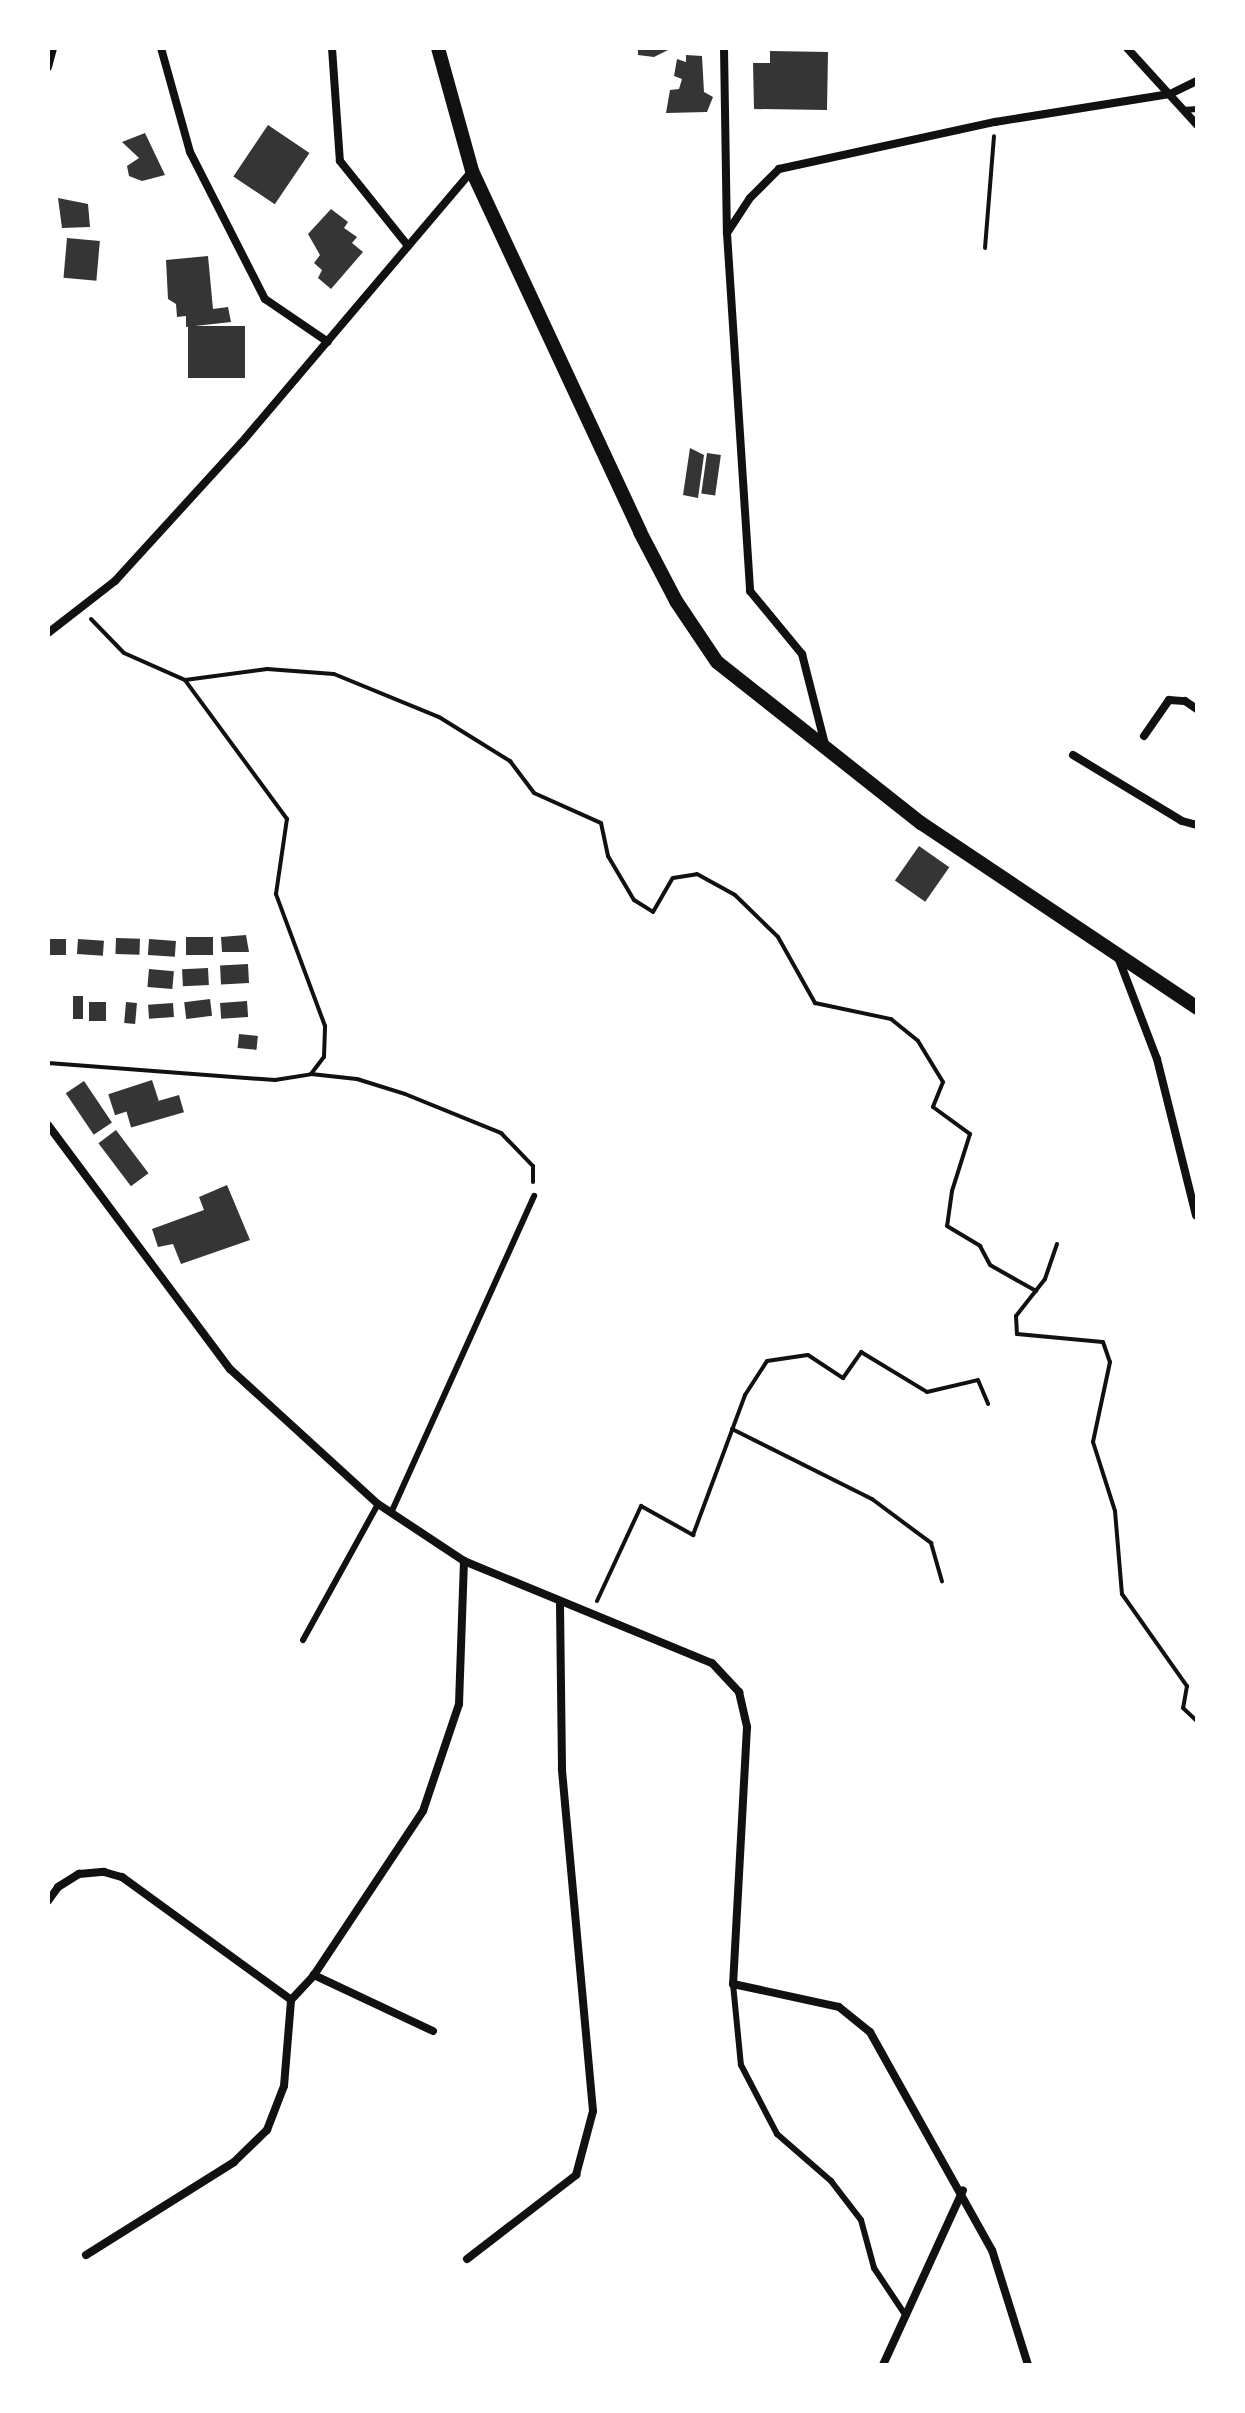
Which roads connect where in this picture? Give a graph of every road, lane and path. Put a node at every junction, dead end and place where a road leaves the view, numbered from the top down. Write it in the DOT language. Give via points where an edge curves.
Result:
graph roads {
  1 [pos="53,48"];
  2 [pos="161,48"];
  3 [pos="332,48"];
  4 [pos="438,48"];
  5 [pos="724,48"];
  6 [pos="1127,48"];
  7 [pos="48,67"];
  8 [pos="1197,81"];
  9 [pos="1170,94"];
  10 [pos="1197,109"];
  11 [pos="1184,110"];
  12 [pos="995,122"];
  13 [pos="1197,125"];
  14 [pos="472,171"];
  15 [pos="727,233"];
  16 [pos="408,246"];
  17 [pos="985,248"];
  18 [pos="328,342"];
  19 [pos="81,608"];
  20 [pos="48,633"];
  21 [pos="185,680"];
  22 [pos="1197,709"];
  23 [pos="1144,736"];
  24 [pos="826,749"];
  25 [pos="1073,755"];
  26 [pos="1197,825"];
  27 [pos="1118,956"];
  28 [pos="1197,1008"];
  29 [pos="48,1063"];
  30 [pos="311,1074"];
  31 [pos="48,1125"];
  32 [pos="534,1196"];
  33 [pos="1196,1215"];
  34 [pos="1057,1244"];
  35 [pos="1036,1291"];
  36 [pos="988,1404"];
  37 [pos="732,1429"];
  38 [pos="378,1504"];
  39 [pos="391,1513"];
  40 [pos="464,1561"];
  41 [pos="942,1581"];
  42 [pos="560,1603"];
  43 [pos="590,1614"];
  44 [pos="303,1640"];
  45 [pos="1197,1721"];
  46 [pos="48,1901"];
  47 [pos="314,1975"];
  48 [pos="733,1984"];
  49 [pos="291,2000"];
  50 [pos="433,2031"];
  51 [pos="963,2190"];
  52 [pos="86,2255"];
  53 [pos="467,2259"];
  54 [pos="906,2316"];
  55 [pos="883,2365"];
  56 [pos="1028,2365"];
  1 -- 7 [label="street"];
  2 -- 18 [label="street" via="190,152 265,299"];
  3 -- 16 [label="street" via="340,161"];
  4 -- 14 [label="street"];
  5 -- 15 [label="street"];
  6 -- 9 [label="street"];
  8 -- 9 [label="street"];
  9 -- 11 [label="street"];
  9 -- 12 [label="street"];
  10 -- 11 [label="lane"];
  11 -- 13 [label="street"];
  12 -- 15 [label="street" via="779,169 750,198"];
  12 -- 17 [label="path"];
  14 -- 16 [label="street"];
  14 -- 24 [label="street" via="676,601 717,662"];
  15 -- 24 [label="street" via="750,591 802,654"];
  16 -- 18 [label="street"];
  18 -- 19 [label="street" via="115,581"];
  19 -- 20 [label="street"];
  19 -- 21 [label="path" via="124,653"];
  21 -- 30 [label="path" via="287,819 276,894 325,1026 324,1057"];
  21 -- 35 [label="path" via="267,669 347,679 439,717 510,761 534,793 567,803 601,823 608,856 634,900 653,912 673,878 697,874 735,895 778,937 815,1003 891,1019 918,1041 943,1082 933,1107 970,1134 947,1226 980,1246 990,1265"];
  22 -- 23 [label="street" via="1169,700"];
  24 -- 27 [label="street" via="921,823"];
  25 -- 26 [label="street"];
  27 -- 28 [label="street"];
  27 -- 33 [label="street" via="1157,1059"];
  29 -- 30 [label="path" via="275,1080"];
  30 -- 32 [label="path" via="393,1090 501,1133 533,1166"];
  31 -- 38 [label="street" via="230,1369"];
  32 -- 39 [label="lane"];
  34 -- 35 [label="path"];
  35 -- 45 [label="path" via="1016,1316 1017,1334 1103,1342 1110,1362 1093,1442 1115,1511 1122,1594 1187,1686 1183,1708"];
  36 -- 37 [label="path" via="978,1380 927,1392 861,1352 843,1378 808,1355 767,1361 745,1395"];
  37 -- 41 [label="path" via="872,1499 931,1543"];
  37 -- 43 [label="path" via="693,1535 641,1506"];
  38 -- 39 [label="street"];
  38 -- 44 [label="lane"];
  39 -- 40 [label="street"];
  40 -- 42 [label="street"];
  40 -- 47 [label="street" via="459,1704 423,1811"];
  42 -- 43 [label="street"];
  42 -- 53 [label="street" via="562,1768 593,2111 576,2175"];
  43 -- 48 [label="street" via="712,1663 739,1692 746,1738"];
  46 -- 49 [label="street" via="79,1874 122,1877"];
  47 -- 49 [label="street"];
  47 -- 50 [label="street"];
  48 -- 51 [label="street" via="852,2014 870,2032"];
  48 -- 54 [label="lane" via="741,2065 777,2134 831,2181 861,2220 874,2268"];
  49 -- 52 [label="street" via="284,2086 267,2130 234,2162"];
  51 -- 54 [label="street"];
  51 -- 56 [label="street" via="992,2250"];
  54 -- 55 [label="street"];
}
